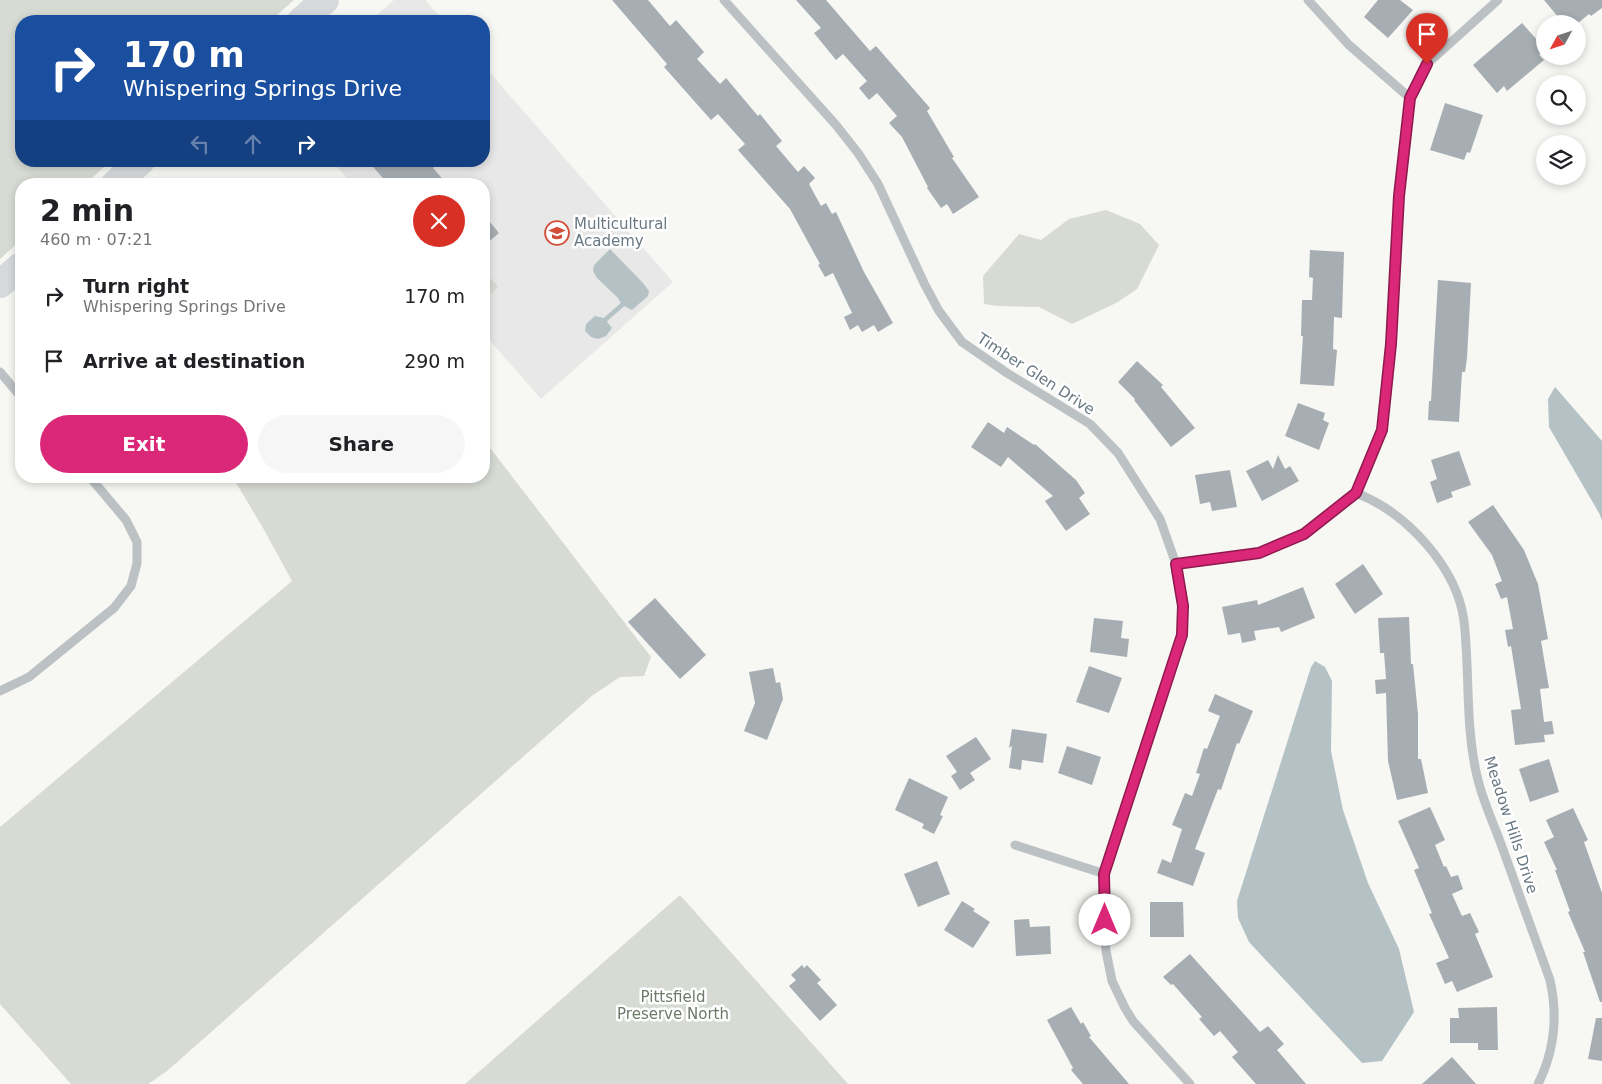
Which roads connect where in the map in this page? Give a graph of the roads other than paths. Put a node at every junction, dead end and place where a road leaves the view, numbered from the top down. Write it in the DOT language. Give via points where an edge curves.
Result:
graph roads {
  1 [pos="325,0"];
  2 [pos="724,0"];
  3 [pos="1308,0"];
  4 [pos="1498,0"];
  5 [pos="308,15"];
  6 [pos="1410,98"];
  7 [pos="134,167"];
  8 [pos="122,178"];
  9 [pos="15,271"];
  10 [pos="0,284"];
  11 [pos="0,372"];
  12 [pos="15,390"];
  13 [pos="95,483"];
  14 [pos="1356,493"];
  15 [pos="1176,564"];
  16 [pos="0,691"];
  17 [pos="1015,844"];
  18 [pos="1104,874"];
  19 [pos="1190,1084"];
  20 [pos="1538,1084"];
  1 -- 5 [label="main road"];
  2 -- 15 [label="street, Timber Glen Drive" via="858,152 878,184 939,311 962,342 1090,424 1118,453 1160,519"];
  3 -- 6 [label="street" via="1348,45"];
  4 -- 6 [label="street" via="1427,64"];
  6 -- 14 [label="street" via="1399,196 1391,344 1382,430"];
  7 -- 8 [label="main road"];
  9 -- 10 [label="main road"];
  11 -- 12 [label="street"];
  13 -- 16 [label="street" via="126,520 137,542 137,563 131,586 114,608 29,677"];
  14 -- 15 [label="street" via="1304,534 1259,553"];
  14 -- 20 [label="street, Meadow Hills Drive" via="1388,508 1426,543 1445,572 1464,619 1470,730 1477,778 1553,994 1553,1040"];
  15 -- 18 [label="street, Timber Glen Drive" via="1182,599 1182,635"];
  17 -- 18 [label="street"];
  18 -- 19 [label="street, Timber Glen Drive" via="1106,951 1112,981 1133,1021"];
}
